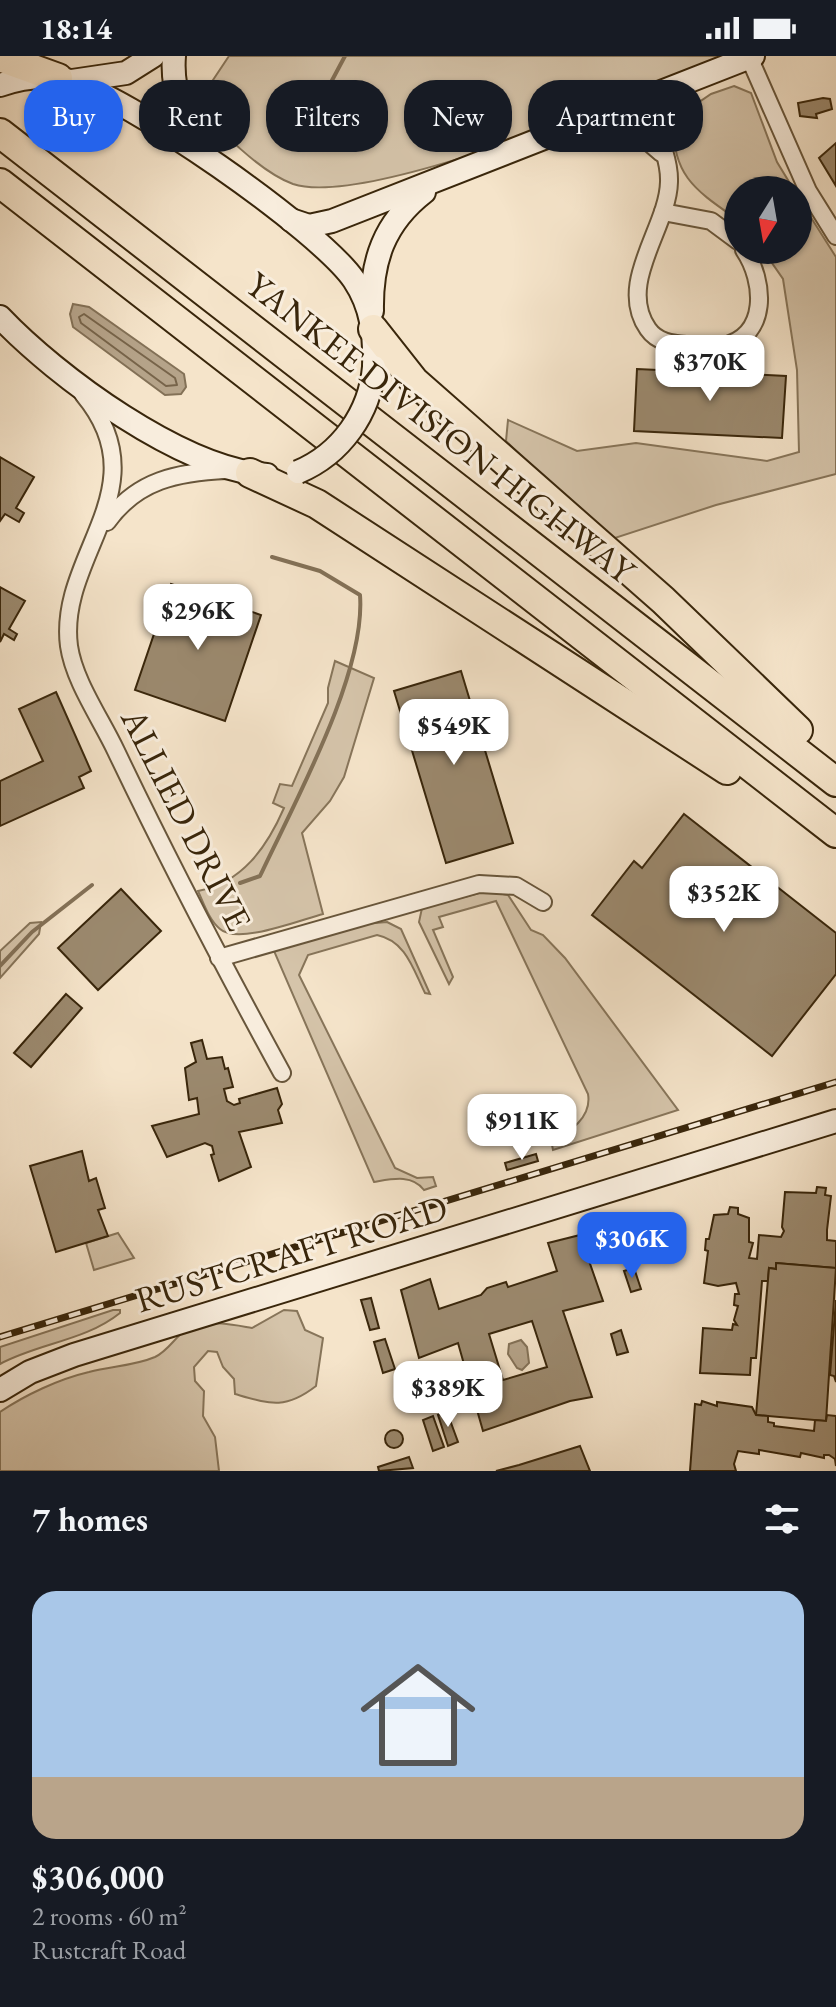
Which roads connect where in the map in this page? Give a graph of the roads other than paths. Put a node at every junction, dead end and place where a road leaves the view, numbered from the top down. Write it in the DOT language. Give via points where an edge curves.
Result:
graph roads {
  1 [pos="153,56"];
  2 [pos="174,56"];
  3 [pos="751,57"];
  4 [pos="4,74"];
  5 [pos="65,80"];
  6 [pos="694,80"];
  7 [pos="123,107"];
  8 [pos="0,133"];
  9 [pos="528,145"];
  10 [pos="660,152"];
  11 [pos="663,152"];
  12 [pos="665,157"];
  13 [pos="214,164"];
  14 [pos="453,175"];
  15 [pos="0,183"];
  16 [pos="279,212"];
  17 [pos="663,212"];
  18 [pos="724,231"];
  19 [pos="836,236"];
  20 [pos="752,264"];
  21 [pos="0,317"];
  22 [pos="373,325"];
  23 [pos="9,334"];
  24 [pos="60,370"];
  25 [pos="243,472"];
  26 [pos="101,529"];
  27 [pos="836,773"];
  28 [pos="836,782"];
  29 [pos="836,833"];
  30 [pos="836,842"];
  31 [pos="543,902"];
  32 [pos="219,958"];
  33 [pos="282,1073"];
  34 [pos="836,1121"];
  35 [pos="0,1390"];
  1 -- 5 [label="main road" via="126,73"];
  2 -- 13 [label="main road" via="180,106"];
  3 -- 6 [label="main road"];
  3 -- 19 [label="street" via="808,191"];
  4 -- 5 [label="highway"];
  7 -- 13 [label="main road"];
  8 -- 28 [label="highway, YANKEE DIVISION HIGHWAY"];
  9 -- 14 [label="main road"];
  10 -- 12 [label="street"];
  11 -- 12 [label="street"];
  12 -- 17 [label="street" via="670,179"];
  13 -- 16 [label="main road"];
  14 -- 16 [label="main road" via="321,225 303,225"];
  14 -- 22 [label="main road" via="407,205 386,233 374,268"];
  15 -- 29 [label="highway"];
  16 -- 22 [label="main road" via="345,268"];
  17 -- 18 [label="street" via="711,221"];
  17 -- 20 [label="street" via="645,259 639,303 649,330 664,341 714,347 744,336 754,324 760,291"];
  21 -- 23 [label="main road"];
  22 -- 25 [label="main road, bridge" via="374,367 367,403 353,428 327,454 298,472"];
  22 -- 27 [label="highway" via="408,376 676,612 801,732"];
  23 -- 24 [label="main road"];
  24 -- 25 [label="main road" via="147,429"];
  24 -- 26 [label="street, ALLIED DRIVE" via="89,401 106,438 112,480"];
  25 -- 26 [label="street, ALLIED DRIVE" via="177,474 150,483 125,500"];
  25 -- 30 [label="highway" via="331,512 702,753 789,819"];
  26 -- 32 [label="street, ALLIED DRIVE" via="70,602 70,651"];
  31 -- 32 [label="street, ALLIED DRIVE" via="516,886 479,884"];
  32 -- 33 [label="street"];
  34 -- 35 [label="main road, RUSTCRAFT ROAD" via="74,1355"];
}
